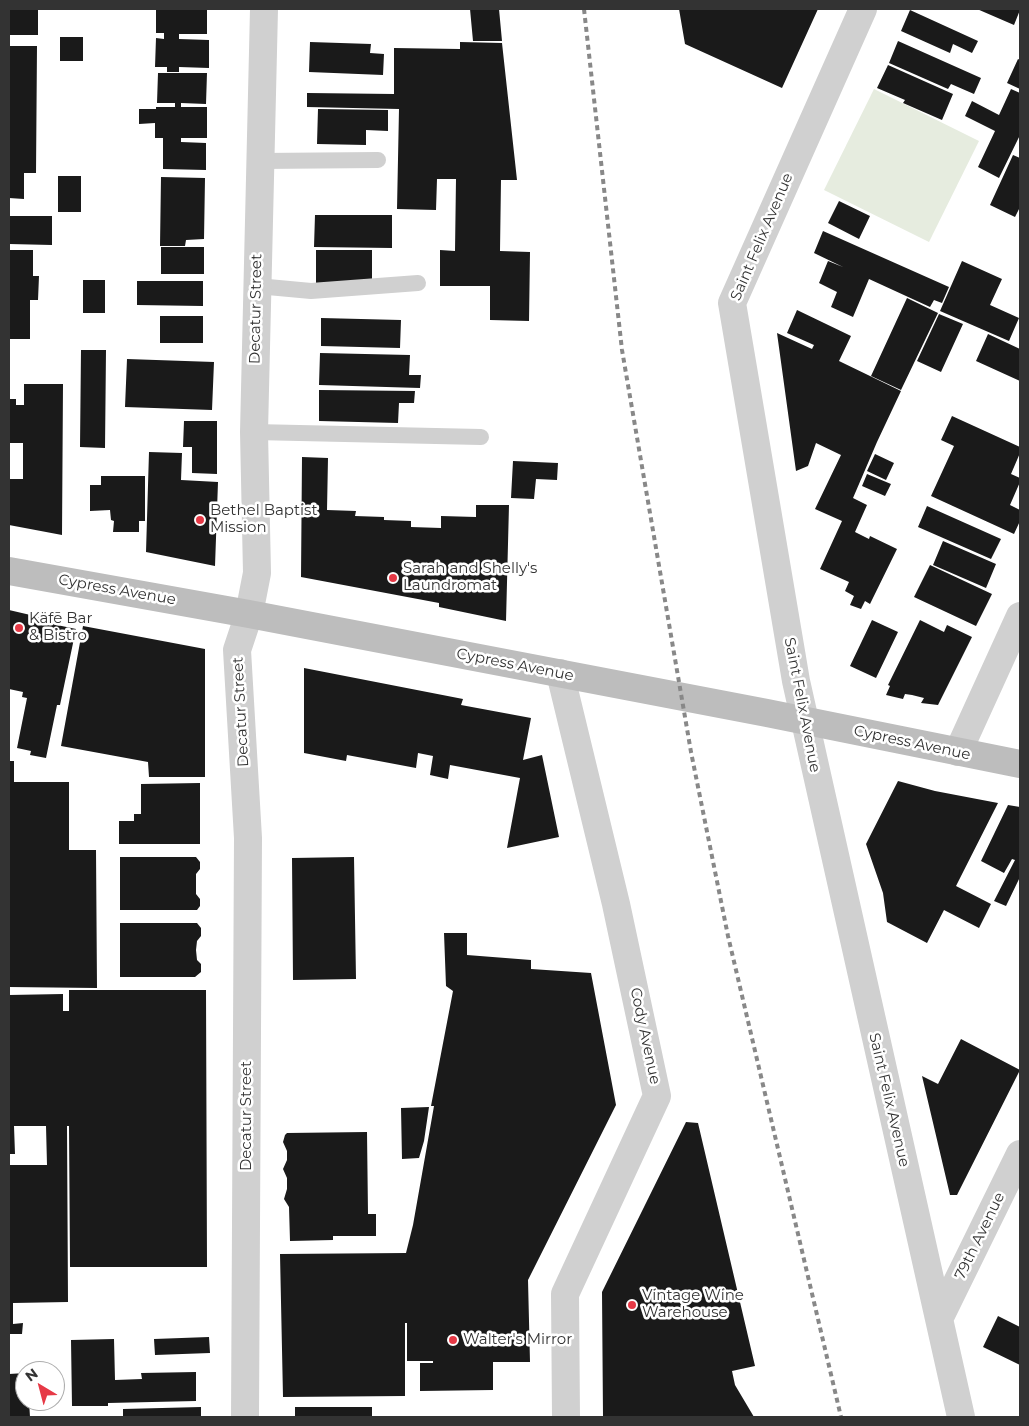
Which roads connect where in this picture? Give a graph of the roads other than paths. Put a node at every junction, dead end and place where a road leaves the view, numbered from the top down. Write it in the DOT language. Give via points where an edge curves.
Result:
graph roads {
  1 [pos="264,9"];
  2 [pos="863,9"];
  3 [pos="378,160"];
  4 [pos="260,161"];
  5 [pos="418,283"];
  6 [pos="257,286"];
  7 [pos="254,432"];
  8 [pos="481,437"];
  9 [pos="9,571"];
  10 [pos="249,614"];
  11 [pos="1020,616"];
  12 [pos="560,673"];
  13 [pos="804,720"];
  14 [pos="958,752"];
  15 [pos="1020,764"];
  16 [pos="1020,1154"];
  17 [pos="939,1319"];
  18 [pos="245,1417"];
  19 [pos="566,1417"];
  20 [pos="962,1417"];
  1 -- 4 [label="street, Decatur Street"];
  2 -- 13 [label="street, Saint Felix Avenue" via="732,303"];
  3 -- 4 [label="lane"];
  4 -- 6 [label="street, Decatur Street"];
  5 -- 6 [label="lane" via="311,291"];
  6 -- 7 [label="street, Decatur Street"];
  7 -- 8 [label="lane"];
  7 -- 10 [label="street, Decatur Street" via="257,573"];
  9 -- 10 [label="main road, Cypress Avenue"];
  10 -- 12 [label="main road, Cypress Avenue"];
  10 -- 18 [label="street, Decatur Street" via="238,650 248,838"];
  11 -- 14 [label="street"];
  12 -- 13 [label="main road, Cypress Avenue"];
  12 -- 19 [label="street, Cody Avenue" via="658,1096 565,1294"];
  13 -- 14 [label="main road, Cypress Avenue"];
  13 -- 17 [label="street, Saint Felix Avenue"];
  14 -- 15 [label="main road, Cypress Avenue"];
  16 -- 17 [label="street, 79th Avenue"];
  17 -- 20 [label="street, Saint Felix Avenue"];
}
